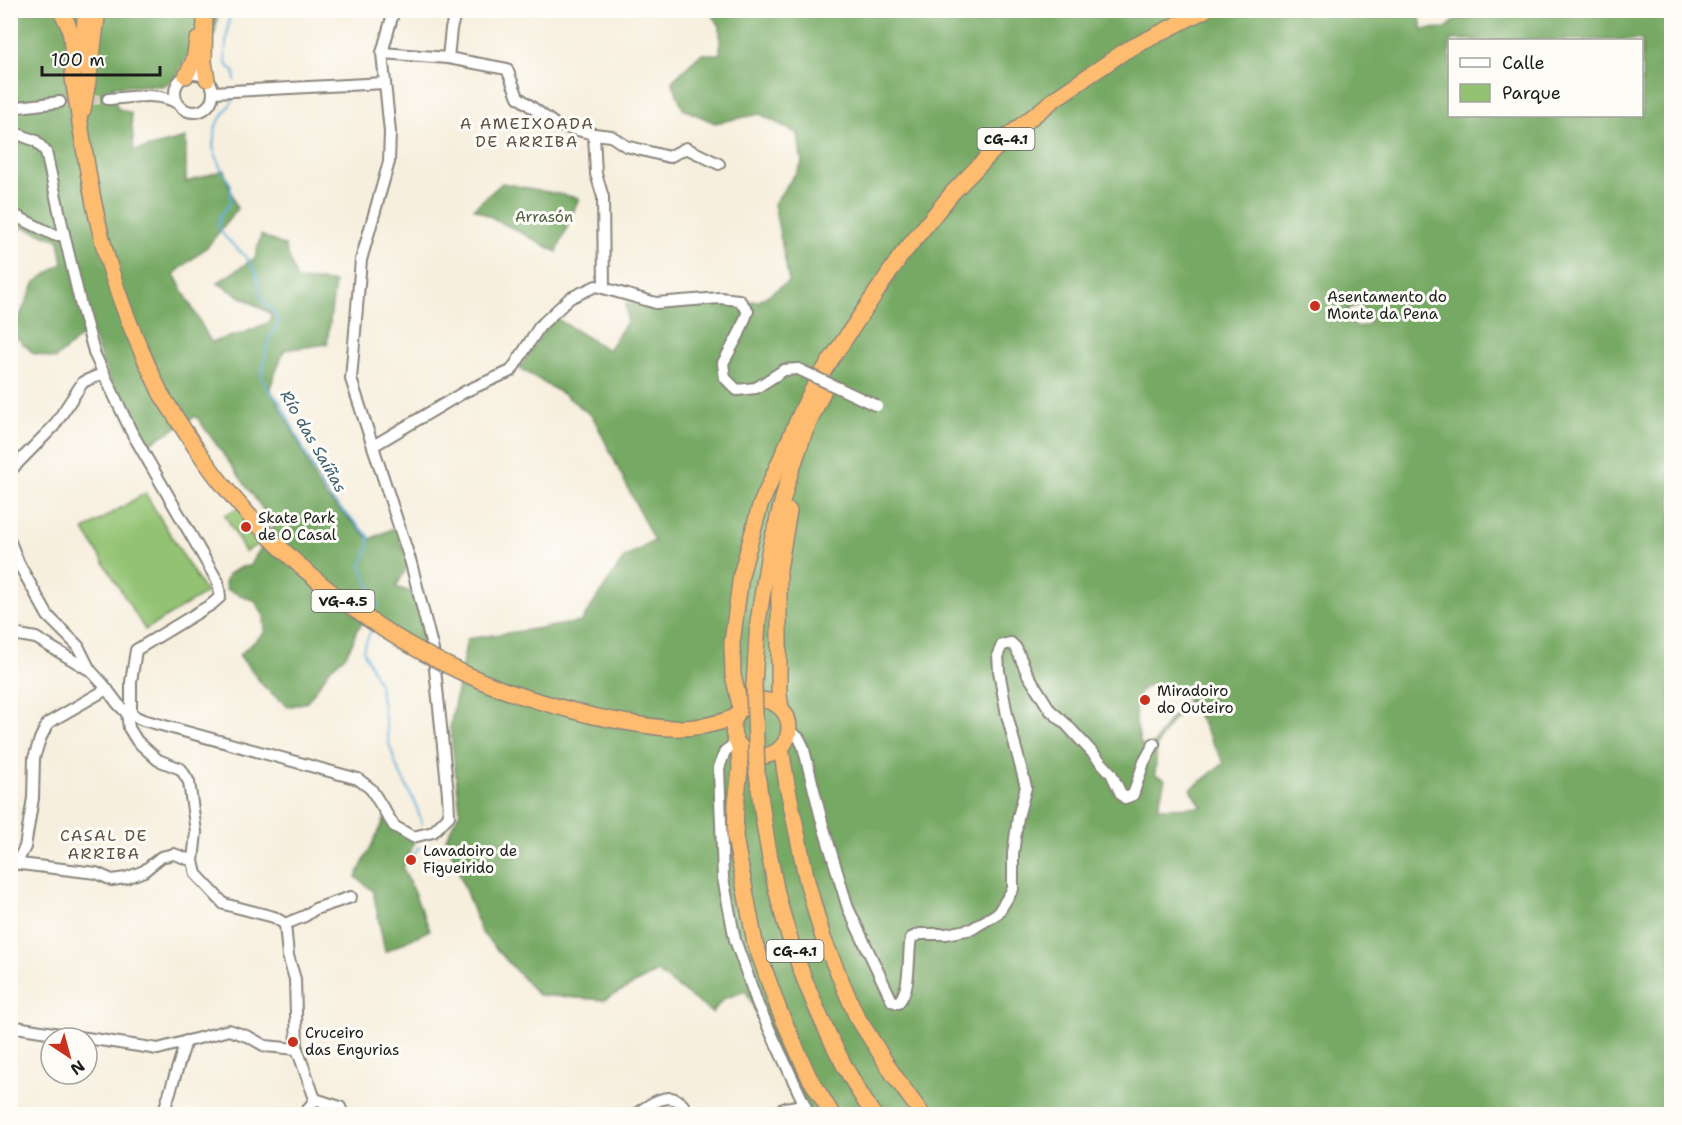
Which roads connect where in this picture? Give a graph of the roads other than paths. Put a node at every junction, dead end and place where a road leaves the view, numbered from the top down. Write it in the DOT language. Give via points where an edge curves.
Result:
graph roads {
  1 [pos="59,10"];
  2 [pos="86,10"];
  3 [pos="98,10"];
  4 [pos="198,10"];
  5 [pos="205,10"];
  6 [pos="394,10"];
  7 [pos="456,10"];
  8 [pos="1205,10"];
  9 [pos="382,53"];
  10 [pos="448,58"];
  11 [pos="181,80"];
  12 [pos="385,83"];
  13 [pos="210,85"];
  14 [pos="149,97"];
  15 [pos="108,99"];
  16 [pos="60,102"];
  17 [pos="177,103"];
  18 [pos="13,107"];
  19 [pos="83,110"];
  20 [pos="10,131"];
  21 [pos="594,134"];
  22 [pos="84,148"];
  23 [pos="719,164"];
  24 [pos="10,213"];
  25 [pos="64,235"];
  26 [pos="604,288"];
  27 [pos="856,323"];
  28 [pos="104,373"];
  29 [pos="826,386"];
  30 [pos="877,406"];
  31 [pos="373,446"];
  32 [pos="10,471"];
  33 [pos="10,542"];
  34 [pos="10,637"];
  35 [pos="91,671"];
  36 [pos="106,689"];
  37 [pos="781,708"];
  38 [pos="129,714"];
  39 [pos="738,714"];
  40 [pos="703,727"];
  41 [pos="789,731"];
  42 [pos="737,740"];
  43 [pos="1154,744"];
  44 [pos="781,748"];
  45 [pos="193,861"];
  46 [pos="14,862"];
  47 [pos="351,897"];
  48 [pos="285,924"];
  49 [pos="10,1025"];
  50 [pos="39,1031"];
  51 [pos="99,1040"];
  52 [pos="186,1041"];
  53 [pos="297,1049"];
  54 [pos="315,1099"];
  55 [pos="806,1110"];
  56 [pos="163,1114"];
  57 [pos="305,1114"];
  58 [pos="343,1114"];
  59 [pos="636,1114"];
  60 [pos="689,1114"];
  61 [pos="770,1114"];
  62 [pos="832,1114"];
  63 [pos="873,1114"];
  64 [pos="922,1114"];
  1 -- 22 [label="highway" via="71,33"];
  2 -- 19 [label="highway, VG-4.5"];
  3 -- 19 [label="highway"];
  4 -- 11 [label="highway" via="196,51"];
  5 -- 13 [label="highway" via="204,62"];
  6 -- 9 [label="street"];
  7 -- 10 [label="street"];
  8 -- 27 [label="highway, CG-4.1" via="1125,51 1007,137 953,192 900,257"];
  9 -- 10 [label="street"];
  9 -- 12 [label="street"];
  10 -- 21 [label="street" via="507,69 518,97 556,125"];
  11 -- 13 [label="street" via="197,74"];
  11 -- 14 [label="street" via="170,90"];
  11 -- 17 [label="street" via="175,94"];
  12 -- 13 [label="street"];
  12 -- 31 [label="street" via="389,162 361,260 351,379"];
  13 -- 17 [label="street" via="213,98 206,109 193,113"];
  14 -- 15 [label="street"];
  14 -- 17 [label="street"];
  16 -- 18 [label="street"];
  19 -- 22 [label="highway, VG-4.5"];
  20 -- 25 [label="street" via="36,141 46,152"];
  21 -- 23 [label="street" via="612,136 626,146 669,157 686,148"];
  21 -- 26 [label="street" via="596,174 603,196"];
  22 -- 40 [label="highway, VG-4.5, bridge" via="114,282 161,393 228,492 286,554 351,608 387,632 501,689 592,716 662,729"];
  24 -- 25 [label="street"];
  25 -- 28 [label="street" via="95,355"];
  26 -- 30 [label="street, bridge" via="656,303 739,300 747,311 723,363 725,378 737,390 756,388 784,370 798,369"];
  26 -- 31 [label="street" via="596,286 570,298 540,326 511,371 466,390"];
  27 -- 29 [label="highway, CG-4.1"];
  27 -- 39 [label="highway" via="818,379 760,506 741,575 732,644"];
  28 -- 32 [label="street" via="83,382 54,426"];
  28 -- 38 [label="street" via="131,431 218,582 220,597 136,650"];
  29 -- 37 [label="highway" via="792,497 779,569"];
  29 -- 63 [label="highway, CG-4.1, bridge" via="788,480 769,552 758,622 754,685 757,773 769,855 799,963 818,1012"];
  31 -- 38 [label="street" via="411,563 433,650 449,816 433,832 414,837 394,826 371,789 358,779"];
  33 -- 35 [label="street" via="48,616 78,646"];
  34 -- 35 [label="street" via="36,638"];
  35 -- 36 [label="street"];
  36 -- 38 [label="street"];
  36 -- 46 [label="street" via="48,723 34,758 33,798 25,847"];
  37 -- 39 [label="highway" via="760,700 746,705"];
  37 -- 41 [label="highway"];
  38 -- 45 [label="street" via="129,728 137,741 158,760 181,769 189,782 195,832"];
  39 -- 40 [label="highway"];
  39 -- 42 [label="highway" via="733,726"];
  40 -- 42 [label="highway" via="720,729"];
  41 -- 43 [label="street" via="803,746 848,908 892,1001 898,1003 903,998 909,968 911,938 972,929 998,914 1013,889 1012,854 1026,787 999,671 1002,645 1011,643 1016,648 1050,710 1111,773 1125,798 1132,795"];
  41 -- 44 [label="highway"];
  42 -- 44 [label="highway" via="746,752 755,755 764,756"];
  42 -- 55 [label="street" via="725,751 719,768 723,878 735,940 758,1005"];
  42 -- 62 [label="highway" via="740,770 735,837 755,943 809,1077"];
  44 -- 64 [label="highway" via="822,938 856,1015"];
  45 -- 46 [label="street" via="174,854 161,857 144,871 112,880 96,873"];
  45 -- 48 [label="street" via="196,874 224,904 274,917"];
  47 -- 48 [label="street"];
  48 -- 53 [label="street" via="295,979"];
  49 -- 50 [label="street"];
  51 -- 52 [label="street" via="158,1049"];
  52 -- 53 [label="street" via="229,1029 265,1046"];
  52 -- 56 [label="street"];
  53 -- 54 [label="street"];
  54 -- 57 [label="street"];
  54 -- 58 [label="street" via="340,1107"];
  55 -- 61 [label="street" via="786,1108"];
  59 -- 60 [label="street" via="668,1098 680,1102"];
}
